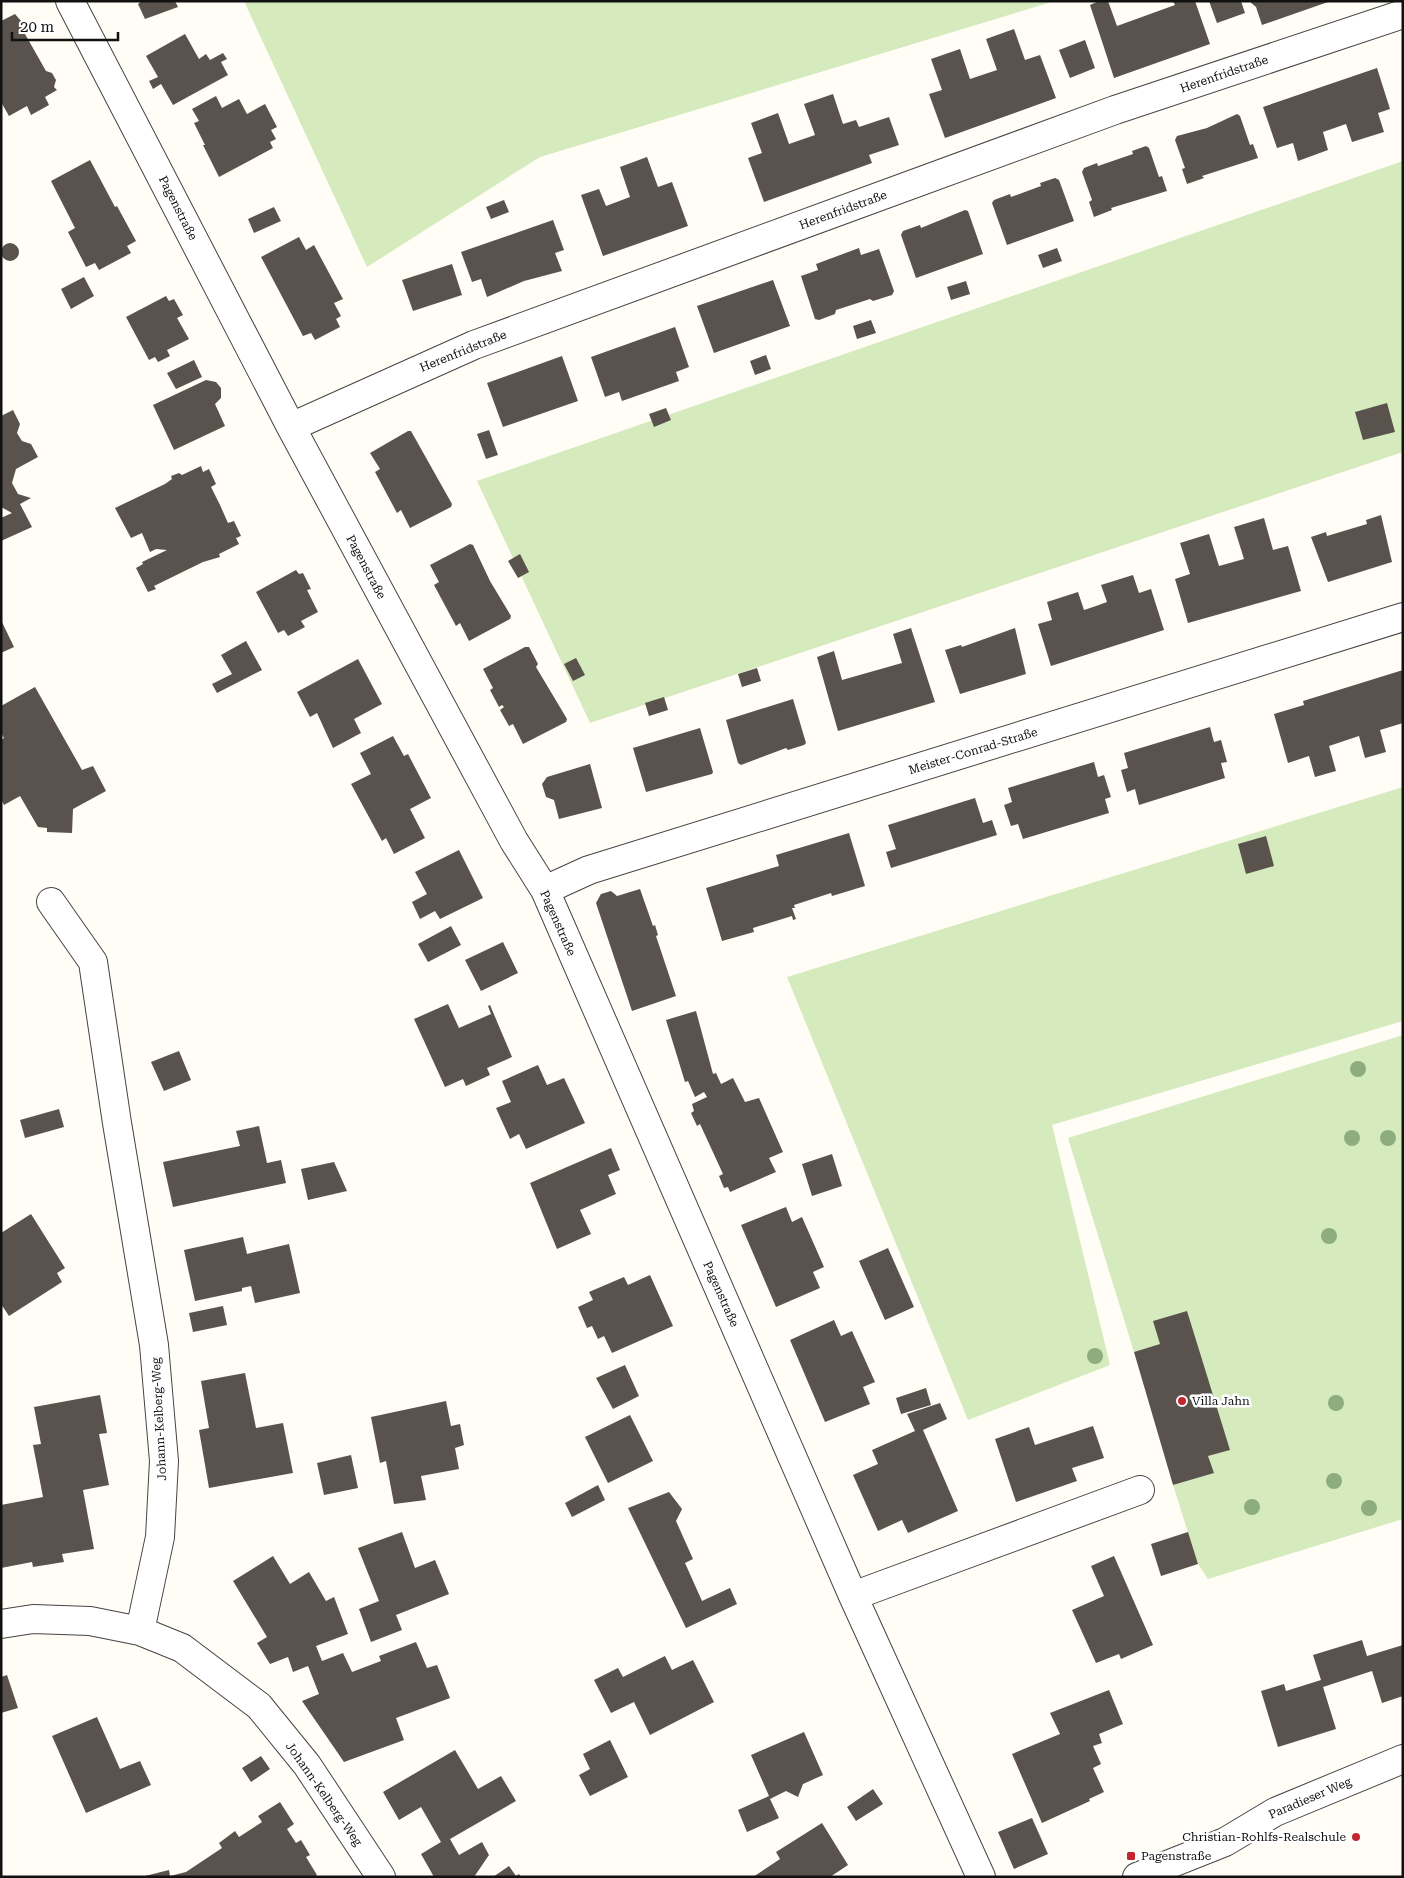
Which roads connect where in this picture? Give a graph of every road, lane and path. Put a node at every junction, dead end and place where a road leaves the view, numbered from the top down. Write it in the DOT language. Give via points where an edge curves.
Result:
graph roads {
  1 [pos="70,1"];
  2 [pos="1403,14"];
  3 [pos="291,427"];
  4 [pos="1403,617"];
  5 [pos="544,890"];
  6 [pos="51,902"];
  7 [pos="1140,1490"];
  8 [pos="853,1596"];
  9 [pos="1,1624"];
  10 [pos="140,1631"];
  11 [pos="1403,1759"];
  12 [pos="381,1877"];
  13 [pos="980,1877"];
  14 [pos="1137,1877"];
  1 -- 3 [label="street, Pagenstraße"];
  2 -- 3 [label="street, Herenfridstraße" via="1115,110 474,345"];
  3 -- 5 [label="street, Pagenstraße" via="514,842"];
  4 -- 5 [label="street, Meister-Conrad-Straße" via="590,870"];
  5 -- 8 [label="street, Pagenstraße"];
  6 -- 10 [label="street, Johann-Kelberg-Weg" via="93,962 154,1345 164,1461 160,1537"];
  7 -- 8 [label="street"];
  8 -- 13 [label="street, Pagenstraße"];
  9 -- 10 [label="street" via="33,1619 90,1621"];
  10 -- 12 [label="street, Johann-Kelberg-Weg" via="182,1648 259,1706 306,1765"];
  11 -- 14 [label="street, Paradieser Weg" via="1275,1812 1224,1842"];
}
